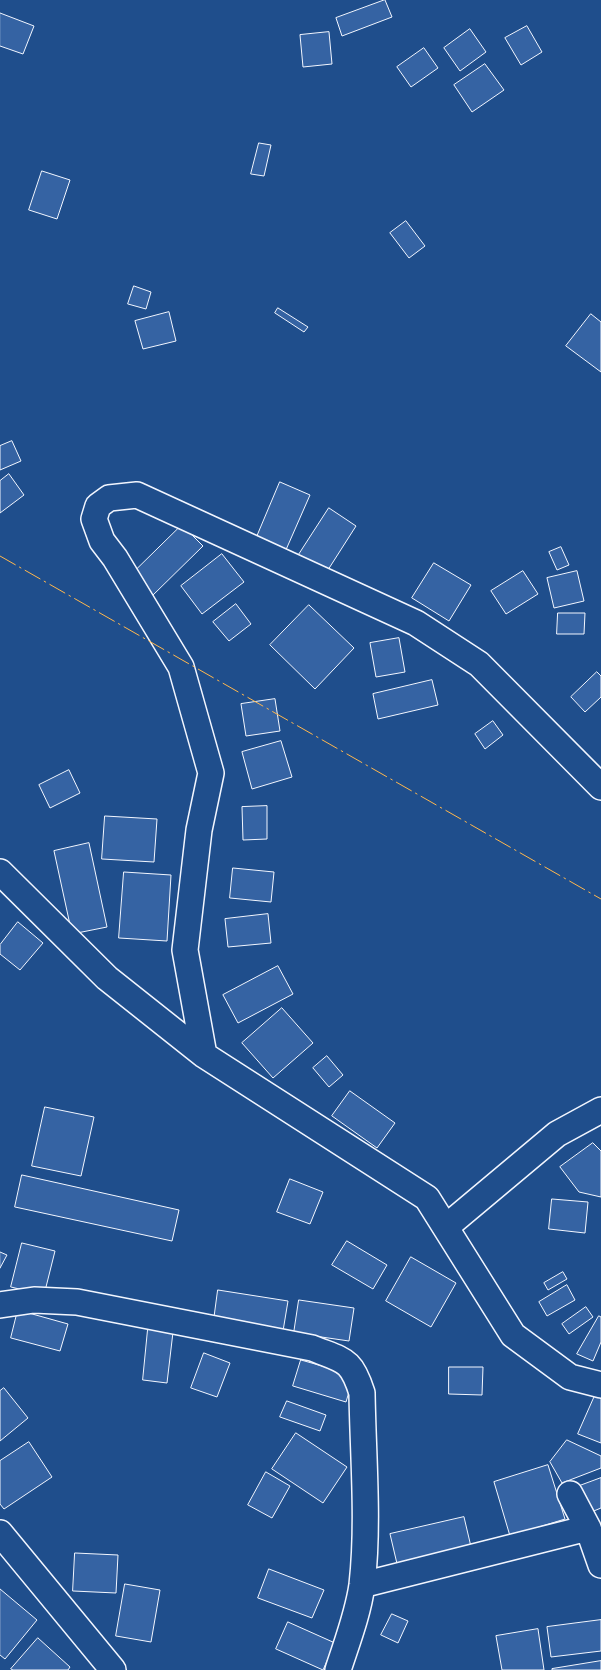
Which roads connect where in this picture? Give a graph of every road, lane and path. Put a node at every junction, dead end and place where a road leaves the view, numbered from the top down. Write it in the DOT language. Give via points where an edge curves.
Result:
graph roads {
  1 [pos="601,787"];
  2 [pos="0,872"];
  3 [pos="204,1055"];
  4 [pos="601,1110"];
  5 [pos="446,1227"];
  6 [pos="0,1304"];
  7 [pos="601,1385"];
  8 [pos="570,1494"];
  9 [pos="588,1528"];
  10 [pos="0,1534"];
  11 [pos="601,1565"];
  12 [pos="362,1585"];
  13 [pos="113,1670"];
  14 [pos="338,1670"];
  1 -- 3 [label="street" via="479,664 416,624 137,495 108,498 98,506 94,519 96,526 102,541 181,667 211,773 199,830 185,950"];
  2 -- 3 [label="street" via="107,978"];
  3 -- 5 [label="street" via="427,1198"];
  4 -- 5 [label="street" via="557,1134"];
  5 -- 7 [label="street" via="513,1335 570,1377"];
  6 -- 12 [label="street" via="34,1300 77,1302 312,1348 347,1362 362,1394 365,1525"];
  8 -- 9 [label="street"];
  9 -- 11 [label="street"];
  9 -- 12 [label="street"];
  10 -- 13 [label="street"];
  12 -- 14 [label="street"];
}
